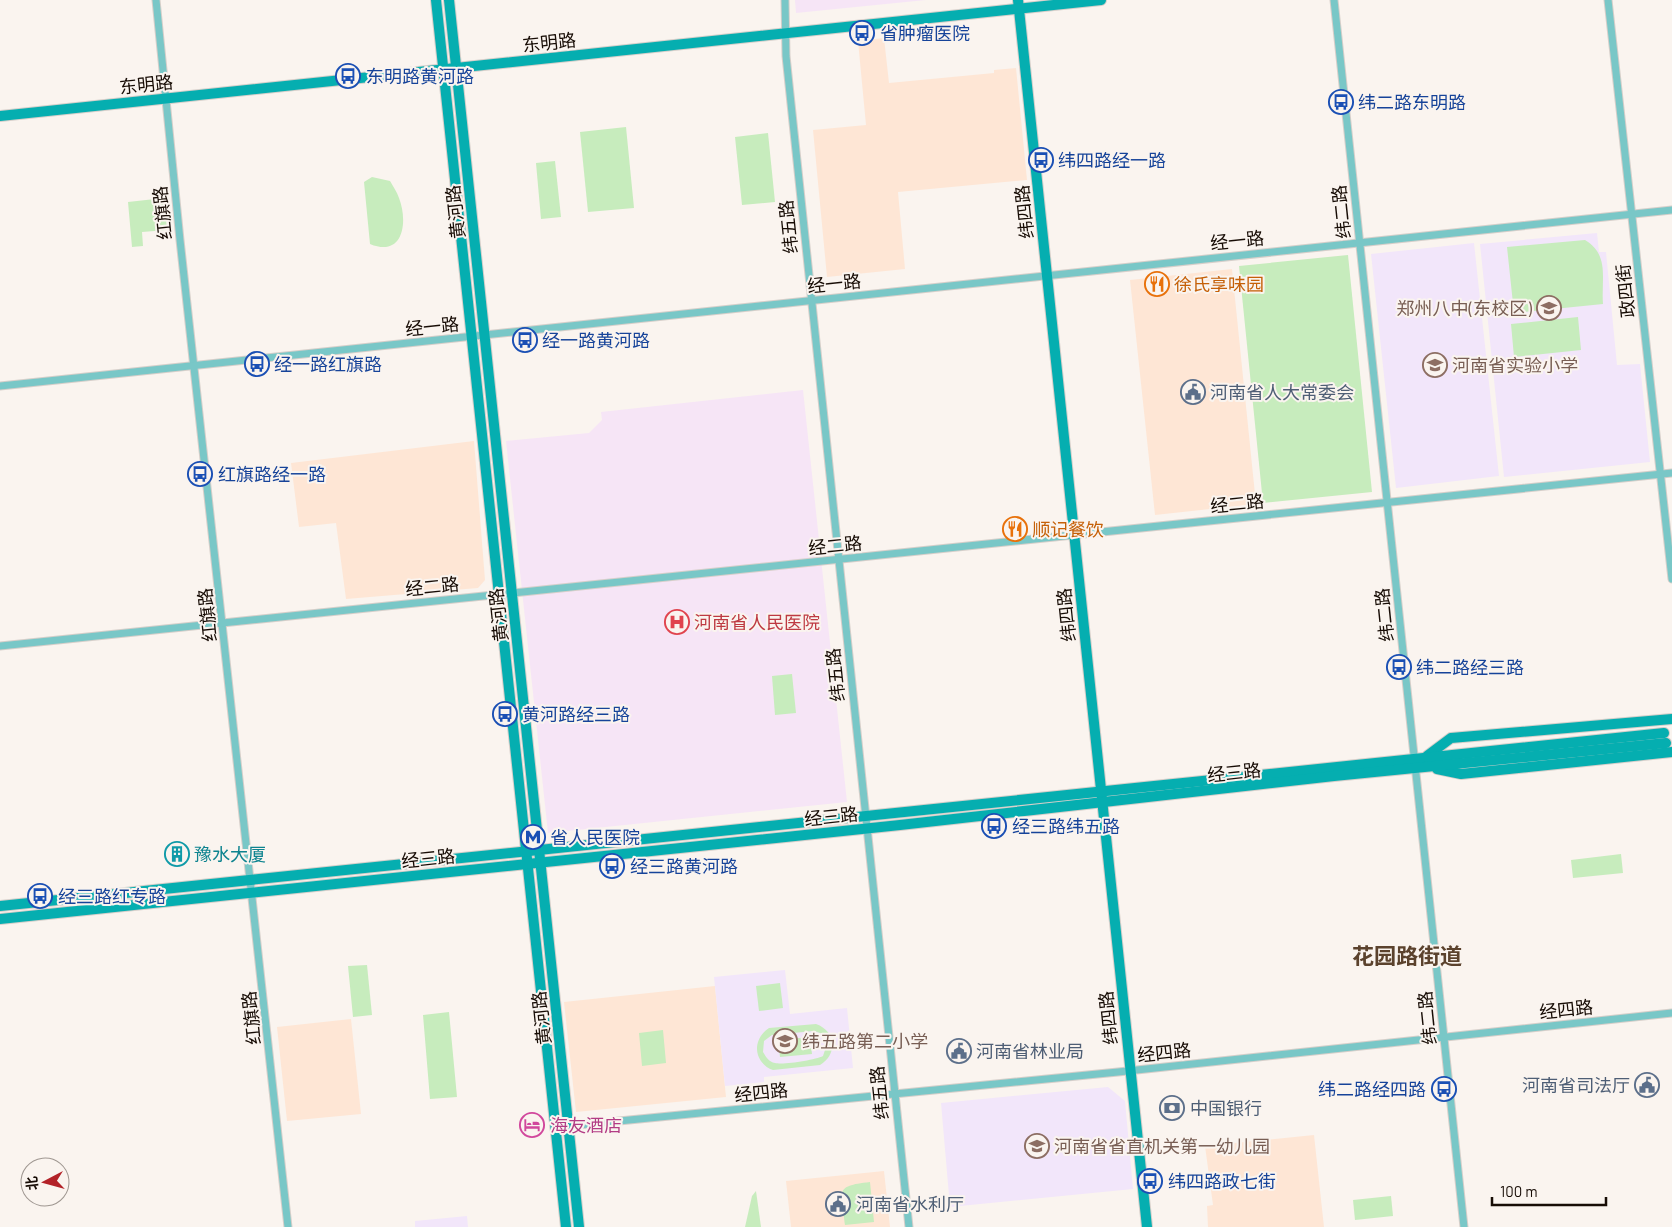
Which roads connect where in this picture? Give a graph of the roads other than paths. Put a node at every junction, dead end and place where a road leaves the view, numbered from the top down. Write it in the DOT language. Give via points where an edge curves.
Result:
graph roads {
  1 [pos="156,0"];
  2 [pos="436,0"];
  3 [pos="449,0"];
  4 [pos="785,0"];
  5 [pos="1101,0"];
  6 [pos="1334,0"];
  7 [pos="1608,0"];
  8 [pos="1018,4"];
  9 [pos="785,33"];
  10 [pos="456,68"];
  11 [pos="443,69"];
  12 [pos="166,98"];
  13 [pos="0,116"];
  14 [pos="1672,210"];
  15 [pos="1632,214"];
  16 [pos="1359,242"];
  17 [pos="1047,276"];
  18 [pos="811,301"];
  19 [pos="484,335"];
  20 [pos="471,337"];
  21 [pos="194,366"];
  22 [pos="0,386"];
  23 [pos="1672,473"];
  24 [pos="1660,474"];
  25 [pos="1387,503"];
  26 [pos="1074,535"];
  27 [pos="838,559"];
  28 [pos="1672,579"];
  29 [pos="512,593"];
  30 [pos="498,594"];
  31 [pos="222,623"];
  32 [pos="0,646"];
  33 [pos="1672,719"];
  34 [pos="1667,742"];
  35 [pos="1426,762"];
  36 [pos="1415,763"];
  37 [pos="1100,790"];
  38 [pos="1102,803"];
  39 [pos="865,815"];
  40 [pos="866,828"];
  41 [pos="539,849"];
  42 [pos="526,850"];
  43 [pos="540,862"];
  44 [pos="527,864"];
  45 [pos="251,879"];
  46 [pos="253,892"];
  47 [pos="0,906"];
  48 [pos="0,919"];
  49 [pos="1672,1013"];
  50 [pos="1444,1038"];
  51 [pos="1130,1071"];
  52 [pos="894,1094"];
  53 [pos="568,1126"];
  54 [pos="288,1227"];
  55 [pos="566,1227"];
  56 [pos="579,1227"];
  57 [pos="908,1227"];
  58 [pos="1147,1227"];
  59 [pos="1464,1227"];
  1 -- 12 [label="street, 红旗路"];
  2 -- 11 [label="main road, 黄河路"];
  3 -- 10 [label="main road, 黄河路"];
  4 -- 9 [label="street, 纬五路"];
  5 -- 8 [label="main road, 东明路"];
  6 -- 16 [label="street, 纬二路"];
  7 -- 15 [label="street, 政四街"];
  8 -- 9 [label="main road, 东明路"];
  8 -- 17 [label="main road, 纬四路"];
  9 -- 10 [label="main road, 东明路"];
  9 -- 18 [label="street, 纬五路"];
  10 -- 11 [label="main road, 东明路"];
  10 -- 19 [label="main road, 黄河路"];
  11 -- 12 [label="main road, 东明路"];
  11 -- 20 [label="main road, 黄河路"];
  12 -- 13 [label="main road, 东明路"];
  12 -- 21 [label="street, 红旗路"];
  14 -- 15 [label="street, 经一路"];
  15 -- 16 [label="street, 经一路"];
  15 -- 24 [label="street, 政四街"];
  16 -- 17 [label="street, 经一路"];
  16 -- 25 [label="street, 纬二路"];
  17 -- 18 [label="street, 经一路"];
  17 -- 26 [label="main road, 纬四路"];
  18 -- 19 [label="street, 经一路"];
  18 -- 27 [label="street, 纬五路"];
  19 -- 20 [label="street, 经一路"];
  19 -- 29 [label="main road, 黄河路"];
  20 -- 21 [label="street, 经一路"];
  20 -- 30 [label="main road, 黄河路"];
  21 -- 22 [label="street, 经一路"];
  21 -- 31 [label="street, 红旗路"];
  23 -- 24 [label="street, 经二路"];
  24 -- 25 [label="street, 经二路"];
  24 -- 28 [label="street, 政四街"];
  25 -- 26 [label="street, 经二路"];
  25 -- 36 [label="street, 纬二路"];
  26 -- 27 [label="street, 经二路"];
  26 -- 37 [label="main road, 纬四路"];
  27 -- 29 [label="street, 经二路"];
  27 -- 39 [label="street, 纬五路"];
  29 -- 30 [label="street, 经二路"];
  29 -- 41 [label="main road, 黄河路"];
  30 -- 31 [label="street, 经二路"];
  30 -- 42 [label="main road, 黄河路"];
  31 -- 32 [label="street, 经二路"];
  31 -- 45 [label="street, 红旗路"];
  33 -- 35 [label="main road" via="1451,738"];
  34 -- 35 [label="main road, 经三路"];
  35 -- 36 [label="main road, 经三路"];
  36 -- 37 [label="main road, 经三路"];
  36 -- 38 [label="main road, 经三路"];
  36 -- 50 [label="street, 纬二路"];
  37 -- 38 [label="main road, 纬四路"];
  37 -- 39 [label="main road, 经三路"];
  38 -- 40 [label="main road, 经三路"];
  38 -- 51 [label="main road, 纬四路"];
  39 -- 40 [label="street, 纬五路"];
  39 -- 41 [label="main road, 经三路"];
  40 -- 43 [label="main road, 经三路"];
  40 -- 52 [label="street, 纬五路"];
  41 -- 42 [label="main road, 经三路"];
  41 -- 43 [label="main road, 黄河路"];
  42 -- 44 [label="main road, 黄河路"];
  42 -- 45 [label="main road, 经三路"];
  43 -- 44 [label="main road, 经三路"];
  43 -- 53 [label="main road, 黄河路"];
  44 -- 46 [label="main road, 经三路"];
  44 -- 55 [label="main road, 黄河路"];
  45 -- 46 [label="street, 红旗路"];
  45 -- 47 [label="main road, 经三路"];
  46 -- 48 [label="main road, 经三路"];
  46 -- 54 [label="street, 红旗路"];
  49 -- 50 [label="street, 经四路"];
  50 -- 51 [label="street, 经四路"];
  50 -- 59 [label="street, 纬二路"];
  51 -- 52 [label="street, 经四路"];
  51 -- 58 [label="main road, 纬四路"];
  52 -- 53 [label="street, 经四路"];
  52 -- 57 [label="street, 纬五路"];
  53 -- 56 [label="main road, 黄河路"];
}
